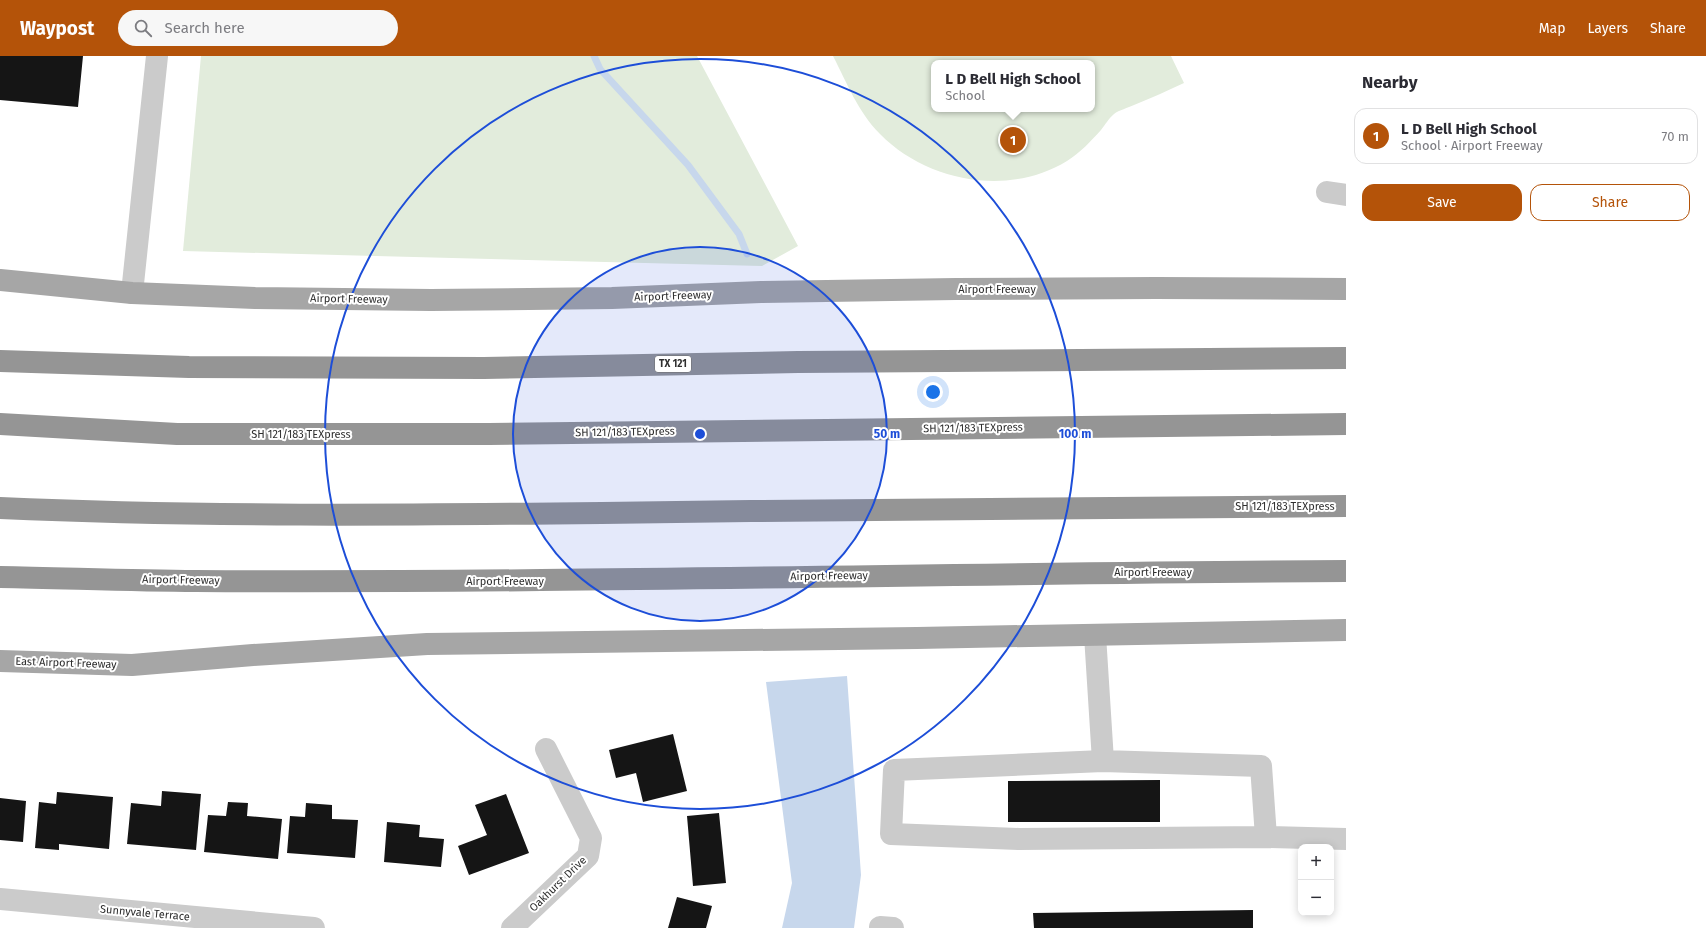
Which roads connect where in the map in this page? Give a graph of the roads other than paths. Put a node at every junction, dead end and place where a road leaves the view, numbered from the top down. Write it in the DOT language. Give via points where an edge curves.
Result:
graph roads {
  1 [pos="157,56"];
  2 [pos="0,280"];
  3 [pos="1346,289"];
  4 [pos="132,293"];
  5 [pos="1346,358"];
  6 [pos="0,361"];
  7 [pos="0,424"];
  8 [pos="1346,424"];
  9 [pos="1346,506"];
  10 [pos="0,508"];
  11 [pos="1346,571"];
  12 [pos="0,577"];
  13 [pos="1346,630"];
  14 [pos="1095,635"];
  15 [pos="0,661"];
  16 [pos="546,749"];
  17 [pos="1103,761"];
  18 [pos="1266,837"];
  19 [pos="1346,839"];
  20 [pos="0,899"];
  21 [pos="314,928"];
  22 [pos="512,928"];
  23 [pos="880,928"];
  24 [pos="894,928"];
  1 -- 4 [label="street"];
  2 -- 4 [label="main road, Airport Freeway"];
  3 -- 4 [label="main road, Airport Freeway" via="964,289 432,300 255,298"];
  5 -- 6 [label="highway, TX 121" via="806,362 484,368 189,367"];
  7 -- 8 [label="highway, SH 121/183 TEXpress" via="177,434 489,434"];
  9 -- 10 [label="highway, SH 121/183 TEXpress" via="1122,506 497,514 186,514"];
  11 -- 12 [label="highway, Airport Freeway" via="501,581 193,581"];
  13 -- 14 [label="main road"];
  14 -- 15 [label="main road, East Airport Freeway" via="428,644 132,665"];
  14 -- 17 [label="street"];
  16 -- 22 [label="street, Oakhurst Drive" via="592,838 588,856"];
  17 -- 18 [label="street" via="1261,766"];
  17 -- 18 [label="street" via="894,770 891,834 1019,839"];
  18 -- 19 [label="street"];
  20 -- 21 [label="street, Sunnyvale Terrace"];
  23 -- 24 [label="street"];
}
